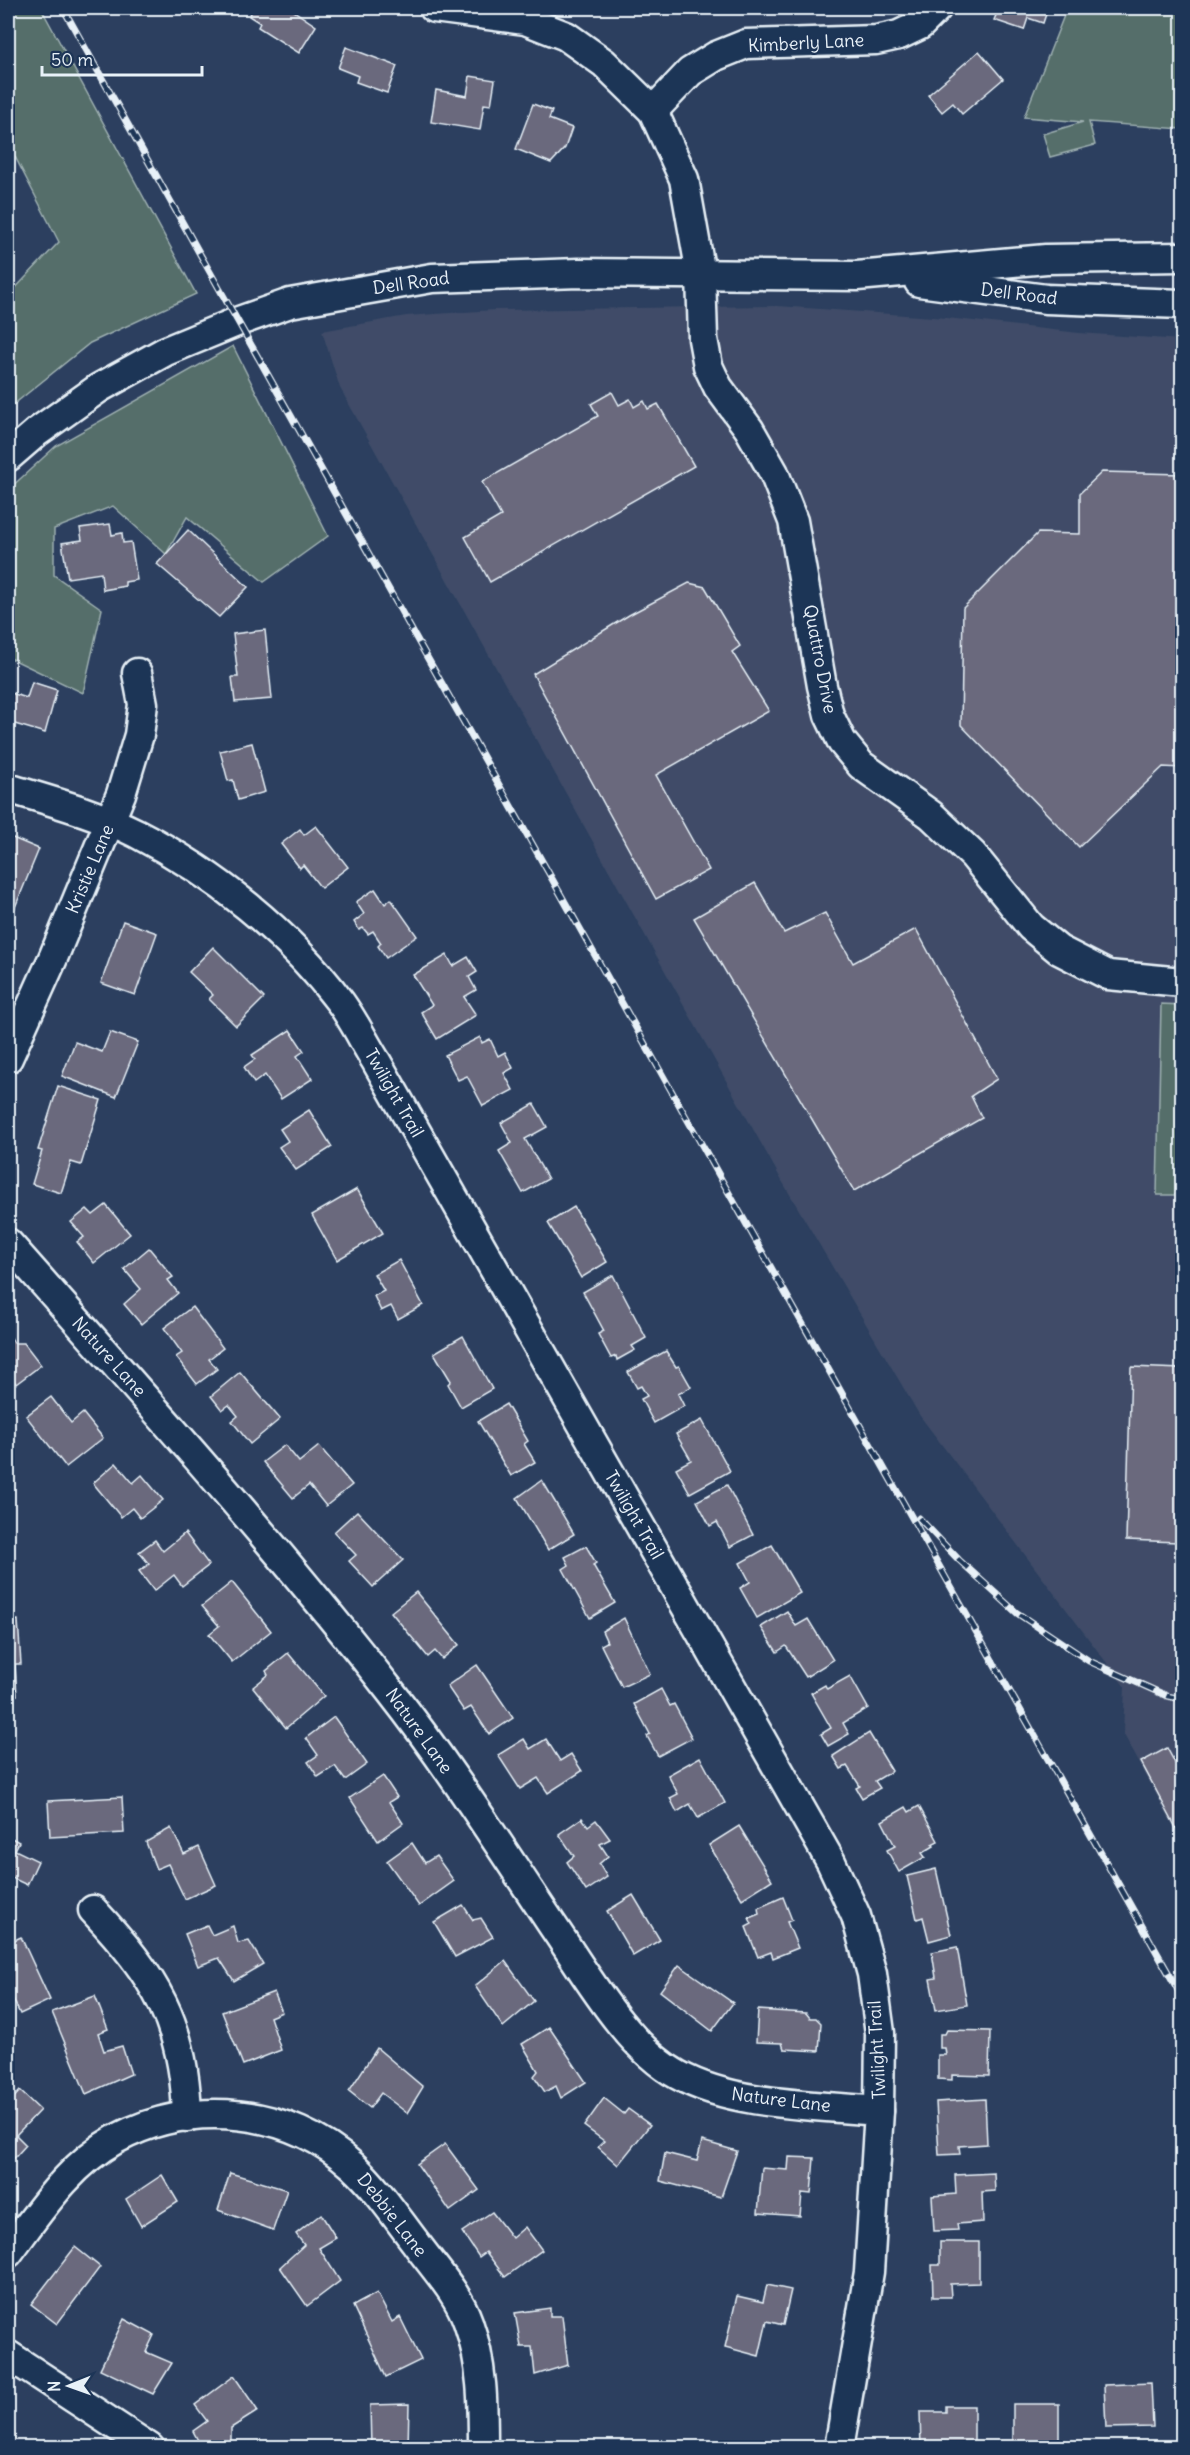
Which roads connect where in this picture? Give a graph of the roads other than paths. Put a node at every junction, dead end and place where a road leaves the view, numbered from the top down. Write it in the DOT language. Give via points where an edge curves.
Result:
graph roads {
  1 [pos="434,8"];
  2 [pos="937,8"];
  3 [pos="653,111"];
  4 [pos="1182,257"];
  5 [pos="701,274"];
  6 [pos="857,276"];
  7 [pos="1182,304"];
  8 [pos="8,457"];
  9 [pos="137,673"];
  10 [pos="8,788"];
  11 [pos="110,822"];
  12 [pos="1182,982"];
  13 [pos="8,1058"];
  14 [pos="8,1243"];
  15 [pos="93,1910"];
  16 [pos="879,2111"];
  17 [pos="187,2116"];
  18 [pos="8,2253"];
  19 [pos="8,2355"];
  20 [pos="150,2448"];
  21 [pos="483,2448"];
  22 [pos="839,2448"];
  1 -- 3 [label="street" via="525,20 566,36 604,63"];
  2 -- 3 [label="street, Kimberly Lane" via="920,25 876,40 746,44 690,72"];
  3 -- 5 [label="street, Quattro Drive" via="684,179"];
  4 -- 6 [label="street, Dell Road" via="1046,259"];
  5 -- 6 [label="street, Dell Road"];
  5 -- 8 [label="street, Dell Road" via="432,278 290,303 166,351 99,388"];
  5 -- 12 [label="street, Quattro Drive" via="708,366 774,473 793,521 822,686 829,715 842,742 861,765 931,814 965,847 1031,927 1059,950 1108,975"];
  6 -- 7 [label="street, Dell Road" via="1046,299"];
  9 -- 11 [label="street, Kristie Lane" via="143,704 139,735"];
  10 -- 11 [label="street, Twilight Trail"];
  11 -- 13 [label="street, Kristie Lane"];
  11 -- 16 [label="street, Twilight Trail" via="193,866 248,906 297,952 341,1004 376,1061 831,1862 856,1916 872,1974 880,2032"];
  14 -- 16 [label="street, Nature Lane" via="216,1478 392,1693 609,2008 639,2044 677,2075 711,2089 748,2098"];
  15 -- 17 [label="street" via="147,1974 167,2010 180,2051"];
  16 -- 22 [label="street, Twilight Trail" via="869,2272"];
  17 -- 18 [label="street, Debbie Lane" via="155,2123 116,2139 82,2163"];
  17 -- 21 [label="street, Debbie Lane" via="238,2114 279,2123 318,2139 353,2166 381,2197 468,2320 483,2384"];
  19 -- 20 [label="street"];
}
